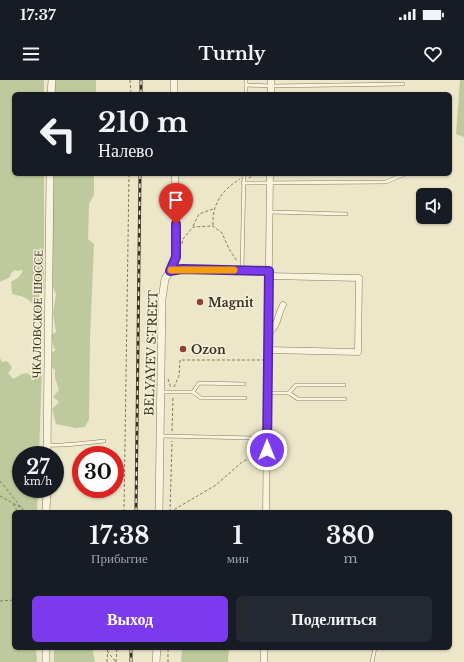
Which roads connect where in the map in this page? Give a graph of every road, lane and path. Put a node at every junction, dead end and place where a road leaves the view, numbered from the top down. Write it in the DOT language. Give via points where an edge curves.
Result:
graph roads {
  1 [pos="52,80"];
  2 [pos="130,80"];
  3 [pos="174,80"];
  4 [pos="246,80"];
  5 [pos="271,83"];
  6 [pos="403,84"];
  7 [pos="246,85"];
  8 [pos="51,92"];
  9 [pos="131,92"];
  10 [pos="174,92"];
  11 [pos="246,92"];
  12 [pos="50,176"];
  13 [pos="129,176"];
  14 [pos="175,176"];
  15 [pos="244,176"];
  16 [pos="252,176"];
  17 [pos="270,176"];
  18 [pos="400,176"];
  19 [pos="243,181"];
  20 [pos="270,183"];
  21 [pos="214,209"];
  22 [pos="270,212"];
  23 [pos="346,214"];
  24 [pos="213,226"];
  25 [pos="193,227"];
  26 [pos="181,248"];
  27 [pos="192,264"];
  28 [pos="191,269"];
  29 [pos="242,270"];
  30 [pos="170,271"];
  31 [pos="269,273"];
  32 [pos="283,305"];
  33 [pos="268,333"];
  34 [pos="268,350"];
  35 [pos="268,360"];
  36 [pos="167,377"];
  37 [pos="244,384"];
  38 [pos="344,385"];
  39 [pos="160,392"];
  40 [pos="173,392"];
  41 [pos="193,392"];
  42 [pos="268,393"];
  43 [pos="289,393"];
  44 [pos="245,398"];
  45 [pos="345,399"];
  46 [pos="160,436"];
  47 [pos="172,436"];
  48 [pos="255,438"];
  49 [pos="104,442"];
  50 [pos="47,445"];
  51 [pos="267,450"];
  52 [pos="0,481"];
  53 [pos="0,496"];
  54 [pos="47,498"];
  55 [pos="12,503"];
  56 [pos="24,509"];
  57 [pos="17,510"];
  58 [pos="46,510"];
  59 [pos="124,510"];
  60 [pos="159,510"];
  61 [pos="169,510"];
  62 [pos="172,510"];
  63 [pos="266,510"];
  64 [pos="12,600"];
  65 [pos="0,601"];
  66 [pos="46,650"];
  67 [pos="118,650"];
  68 [pos="157,650"];
  69 [pos="168,650"];
  70 [pos="264,650"];
  71 [pos="375,650"];
  72 [pos="107,651"];
  73 [pos="46,662"];
  74 [pos="107,662"];
  75 [pos="116,662"];
  76 [pos="156,662"];
  77 [pos="168,662"];
  78 [pos="264,662"];
  79 [pos="372,662"];
  1 -- 8 [label="street"];
  2 -- 9 [label="path"];
  3 -- 10 [label="street"];
  4 -- 7 [label="lane"];
  5 -- 6 [label="lane"];
  5 -- 7 [label="lane"];
  7 -- 11 [label="lane"];
  12 -- 50 [label="street, ЧКАЛОВСКОЕ ШОССЕ"];
  13 -- 59 [label="path"];
  14 -- 30 [label="street, BELYAYEV STREET" via="176,257"];
  15 -- 19 [label="lane"];
  16 -- 19 [label="path"];
  17 -- 20 [label="street"];
  18 -- 20 [label="lane" via="386,182"];
  19 -- 20 [label="lane"];
  19 -- 21 [label="path" via="240,179 230,186"];
  19 -- 29 [label="lane"];
  20 -- 22 [label="street"];
  21 -- 24 [label="path"];
  21 -- 25 [label="path" via="199,214"];
  22 -- 23 [label="lane"];
  22 -- 31 [label="street"];
  24 -- 25 [label="path"];
  24 -- 29 [label="path" via="222,233 228,249"];
  25 -- 26 [label="path"];
  27 -- 28 [label="lane"];
  28 -- 29 [label="lane"];
  28 -- 30 [label="lane"];
  29 -- 31 [label="lane"];
  30 -- 39 [label="street, BELYAYEV STREET" via="165,279 162,299"];
  31 -- 33 [label="street"];
  31 -- 34 [label="street" via="360,278 358,352"];
  32 -- 33 [label="street" via="276,327"];
  33 -- 34 [label="street"];
  34 -- 35 [label="street"];
  35 -- 40 [label="path" via="180,360 179,376"];
  35 -- 42 [label="street"];
  36 -- 40 [label="path"];
  37 -- 41 [label="lane" via="200,383"];
  38 -- 43 [label="lane" via="296,385"];
  39 -- 40 [label="lane"];
  39 -- 46 [label="street, BELYAYEV STREET"];
  40 -- 41 [label="lane"];
  40 -- 47 [label="path"];
  41 -- 44 [label="lane" via="201,398"];
  42 -- 43 [label="lane"];
  42 -- 51 [label="street"];
  43 -- 45 [label="lane" via="298,399"];
  46 -- 47 [label="lane"];
  46 -- 60 [label="street, BELYAYEV STREET"];
  47 -- 48 [label="lane"];
  47 -- 61 [label="path"];
  49 -- 50 [label="lane"];
  51 -- 62 [label="path" via="242,462 216,485"];
  51 -- 63 [label="street"];
  52 -- 56 [label="path"];
  53 -- 55 [label="path"];
  54 -- 58 [label="street"];
  55 -- 56 [label="path"];
  55 -- 57 [label="path"];
  64 -- 65 [label="path"];
  66 -- 73 [label="street"];
  67 -- 75 [label="path"];
  68 -- 76 [label="street"];
  69 -- 77 [label="path"];
  70 -- 78 [label="street"];
  71 -- 79 [label="lane"];
  72 -- 74 [label="path"];
  72 -- 75 [label="path"];
}
